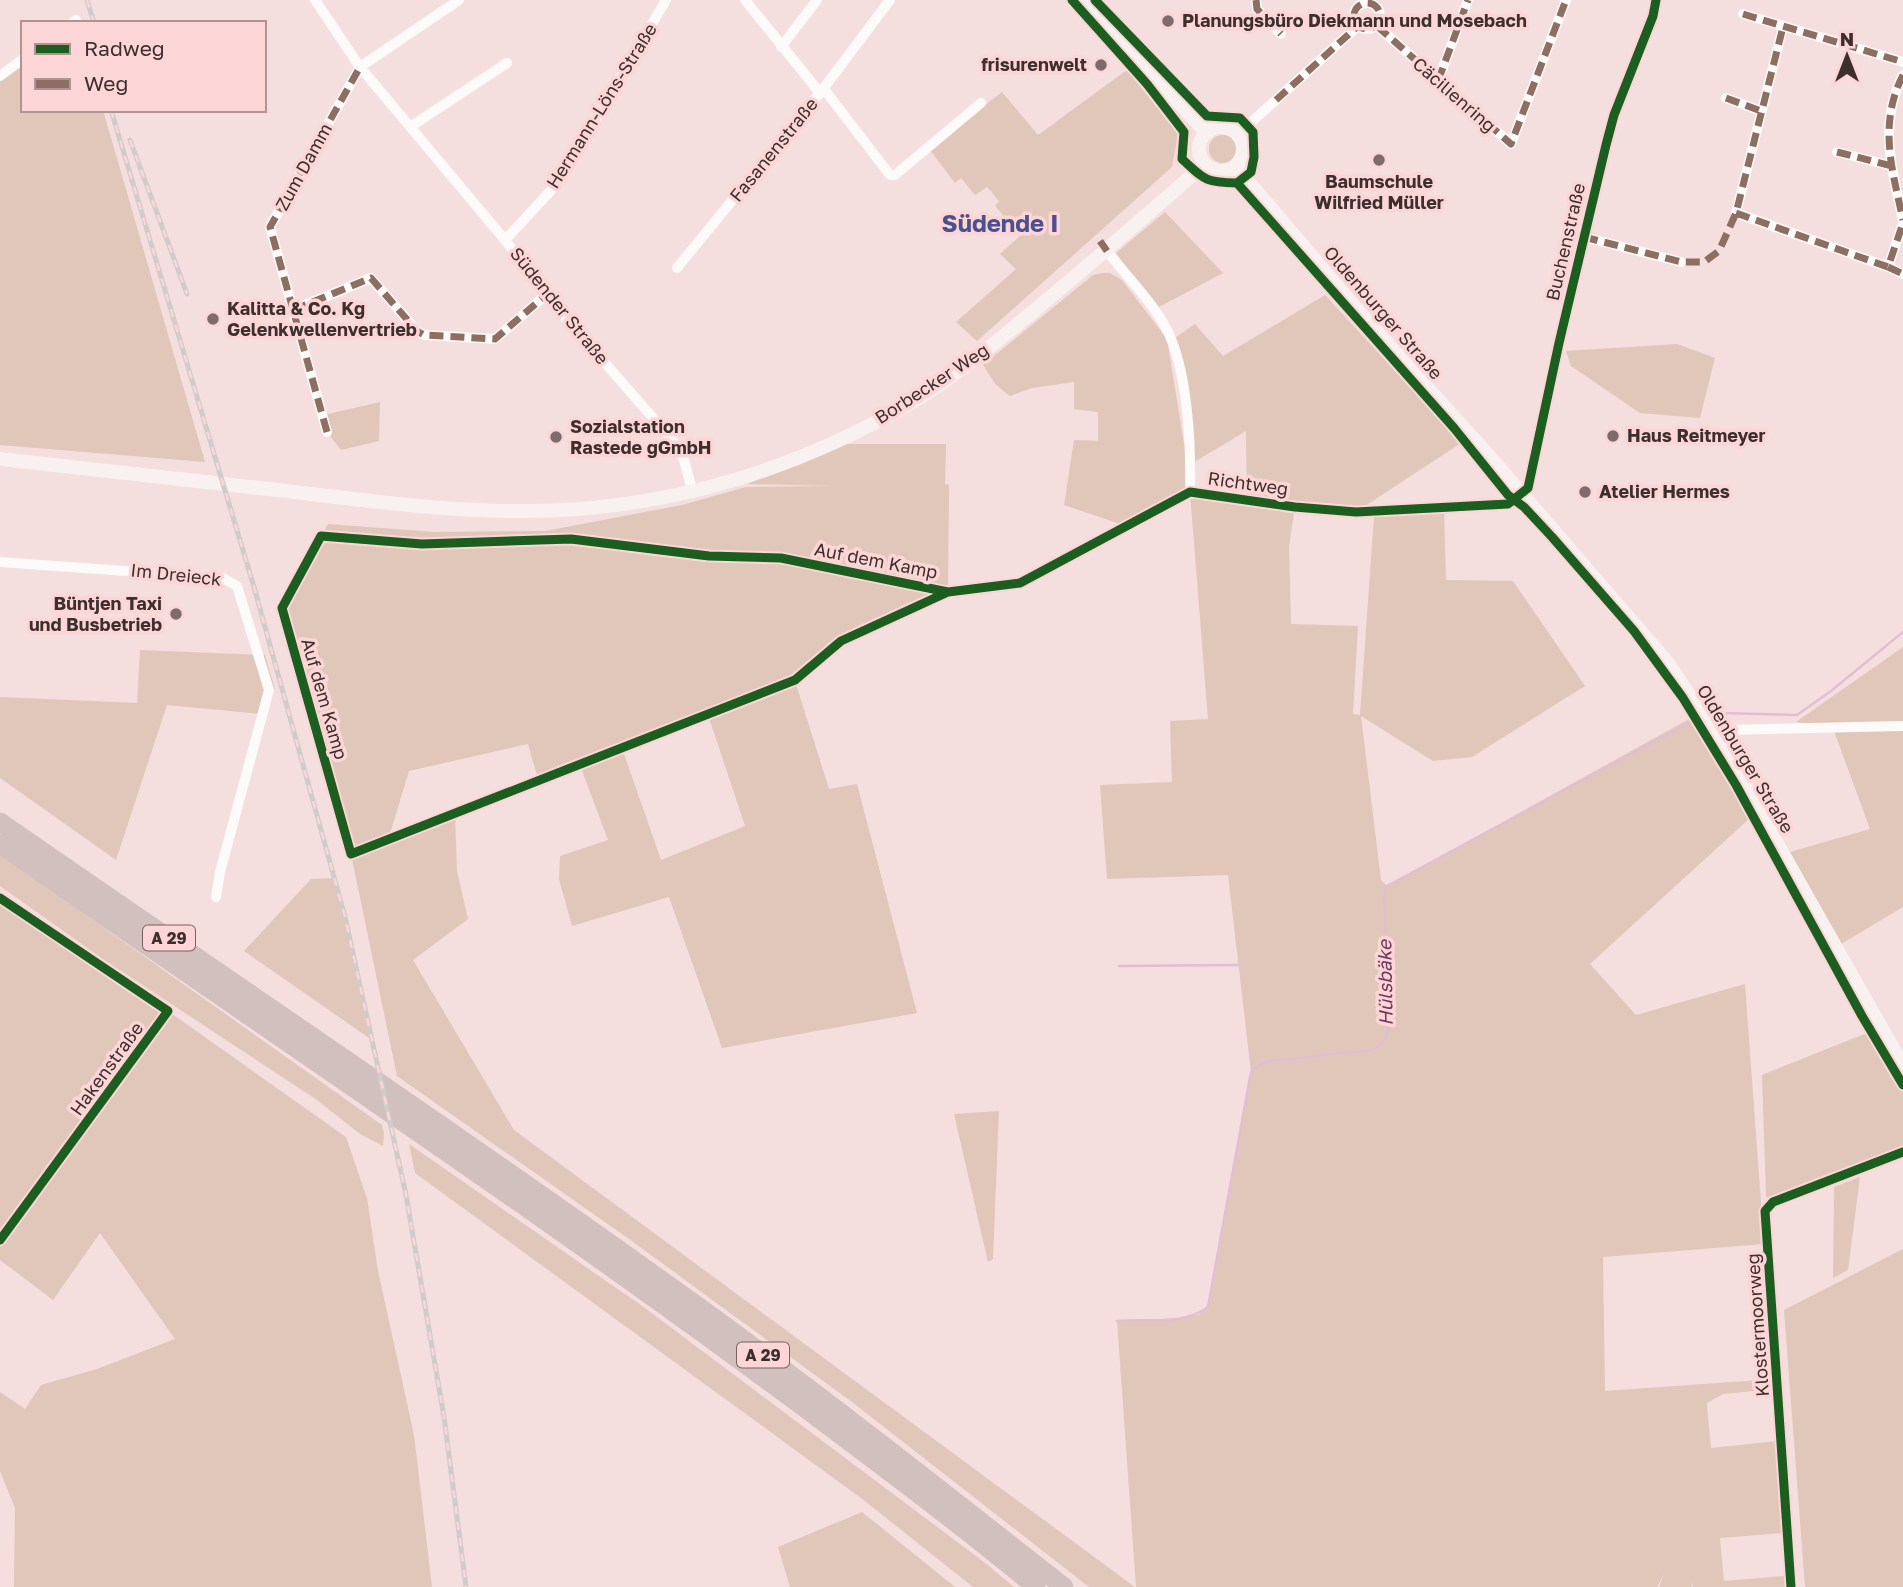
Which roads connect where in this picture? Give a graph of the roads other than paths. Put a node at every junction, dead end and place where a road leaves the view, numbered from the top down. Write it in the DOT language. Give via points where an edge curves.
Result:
graph roads {
  1 [pos="315,0"];
  2 [pos="459,0"];
  3 [pos="666,0"];
  4 [pos="745,0"];
  5 [pos="817,0"];
  6 [pos="890,0"];
  7 [pos="1083,0"];
  8 [pos="1256,0"];
  9 [pos="1468,0"];
  10 [pos="1566,0"];
  11 [pos="1656,0"];
  12 [pos="1373,2"];
  13 [pos="1357,3"];
  14 [pos="1743,14"];
  15 [pos="1358,26"];
  16 [pos="1377,26"];
  17 [pos="1783,27"];
  18 [pos="1281,34"];
  19 [pos="781,47"];
  20 [pos="21,61"];
  21 [pos="1903,62"];
  22 [pos="507,63"];
  23 [pos="360,67"];
  24 [pos="1903,75"];
  25 [pos="0,76"];
  26 [pos="1438,81"];
  27 [pos="822,91"];
  28 [pos="1726,98"];
  29 [pos="981,103"];
  30 [pos="1761,111"];
  31 [pos="410,127"];
  32 [pos="1207,133"];
  33 [pos="1237,135"];
  34 [pos="1837,152"];
  35 [pos="1205,164"];
  36 [pos="1235,166"];
  37 [pos="1892,166"];
  38 [pos="1903,221"];
  39 [pos="1584,237"];
  40 [pos="505,240"];
  41 [pos="1107,251"];
  42 [pos="1681,262"];
  43 [pos="1888,267"];
  44 [pos="677,268"];
  45 [pos="1903,274"];
  46 [pos="547,294"];
  47 [pos="293,310"];
  48 [pos="327,432"];
  49 [pos="0,459"];
  50 [pos="1190,492"];
  51 [pos="693,493"];
  52 [pos="1522,494"];
  53 [pos="0,562"];
  54 [pos="948,592"];
  55 [pos="1903,726"];
  56 [pos="1715,734"];
  57 [pos="0,822"];
  58 [pos="0,844"];
  59 [pos="216,897"];
  60 [pos="0,898"];
  61 [pos="333,1062"];
  62 [pos="1903,1066"];
  63 [pos="450,1143"];
  64 [pos="1903,1152"];
  65 [pos="0,1240"];
  66 [pos="1036,1587"];
  67 [pos="1064,1587"];
  68 [pos="1791,1587"];
  1 -- 23 [label="street, Südender Straße"];
  2 -- 23 [label="street"];
  3 -- 40 [label="street, Hermann-Löns-Straße" via="557,184"];
  4 -- 19 [label="street, Fasanenstraße"];
  5 -- 19 [label="street"];
  6 -- 27 [label="street"];
  7 -- 32 [label="street"];
  8 -- 18 [label="street" via="1257,9"];
  9 -- 26 [label="street"];
  10 -- 26 [label="street, Cäcilienring" via="1511,144"];
  11 -- 39 [label="street, Buchenstraße" via="1614,115"];
  12 -- 13 [label="street"];
  12 -- 16 [label="street" via="1381,13"];
  13 -- 15 [label="street" via="1354,16"];
  14 -- 17 [label="street"];
  15 -- 16 [label="street"];
  15 -- 33 [label="street"];
  16 -- 26 [label="street, Cäcilienring"];
  17 -- 21 [label="street"];
  17 -- 30 [label="street"];
  19 -- 27 [label="street, Fasanenstraße"];
  20 -- 25 [label="street"];
  22 -- 31 [label="street"];
  23 -- 31 [label="street, Südender Straße"];
  23 -- 47 [label="street, Zum Damm" via="270,227"];
  24 -- 37 [label="street" via="1887,134"];
  27 -- 29 [label="street" via="890,175"];
  27 -- 44 [label="street, Fasanenstraße"];
  28 -- 30 [label="street"];
  30 -- 43 [label="street" via="1736,213"];
  31 -- 40 [label="street, Südender Straße"];
  32 -- 33 [label="street" via="1220,128"];
  32 -- 35 [label="street" via="1200,145"];
  33 -- 36 [label="street" via="1243,150"];
  34 -- 37 [label="street"];
  35 -- 36 [label="street" via="1218,171"];
  35 -- 41 [label="street, Borbecker Weg"];
  36 -- 52 [label="street, Oldenburger Straße"];
  37 -- 38 [label="street"];
  38 -- 43 [label="street"];
  39 -- 42 [label="street, Buchenstraße"];
  39 -- 52 [label="street, Buchenstraße" via="1534,466"];
  40 -- 46 [label="street, Südender Straße"];
  41 -- 50 [label="street" via="1172,340 1189,434"];
  41 -- 51 [label="street, Borbecker Weg" via="970,362 916,399 801,457"];
  43 -- 45 [label="street"];
  46 -- 47 [label="street" via="495,339 424,335 371,278"];
  46 -- 51 [label="street, Südender Straße" via="673,440"];
  47 -- 48 [label="street, Zum Damm"];
  49 -- 51 [label="street, Borbecker Weg" via="443,508 565,510"];
  50 -- 52 [label="street, Richtweg" via="1356,512 1508,504"];
  50 -- 54 [label="street, Richtweg" via="1020,583"];
  52 -- 56 [label="street, Oldenburger Straße" via="1668,663"];
  53 -- 59 [label="street, Im Dreieck" via="223,578 237,586 269,690"];
  54 -- 54 [label="street, Auf dem Kamp" via="781,558 709,556 571,539 422,544 321,536 282,608 351,854 795,680 841,641"];
  55 -- 56 [label="street" via="1724,730"];
  56 -- 62 [label="street, Oldenburger Straße"];
  57 -- 61 [label="highway, A 29"];
  58 -- 61 [label="highway, A 29"];
  60 -- 65 [label="street, Hakenstraße" via="168,1011"];
  61 -- 63 [label="highway, A 29"];
  63 -- 66 [label="highway, A 29" via="883,1466"];
  63 -- 67 [label="highway, A 29" via="737,1335"];
  64 -- 68 [label="street, Klostermoorweg" via="1773,1202 1765,1211"];
}
